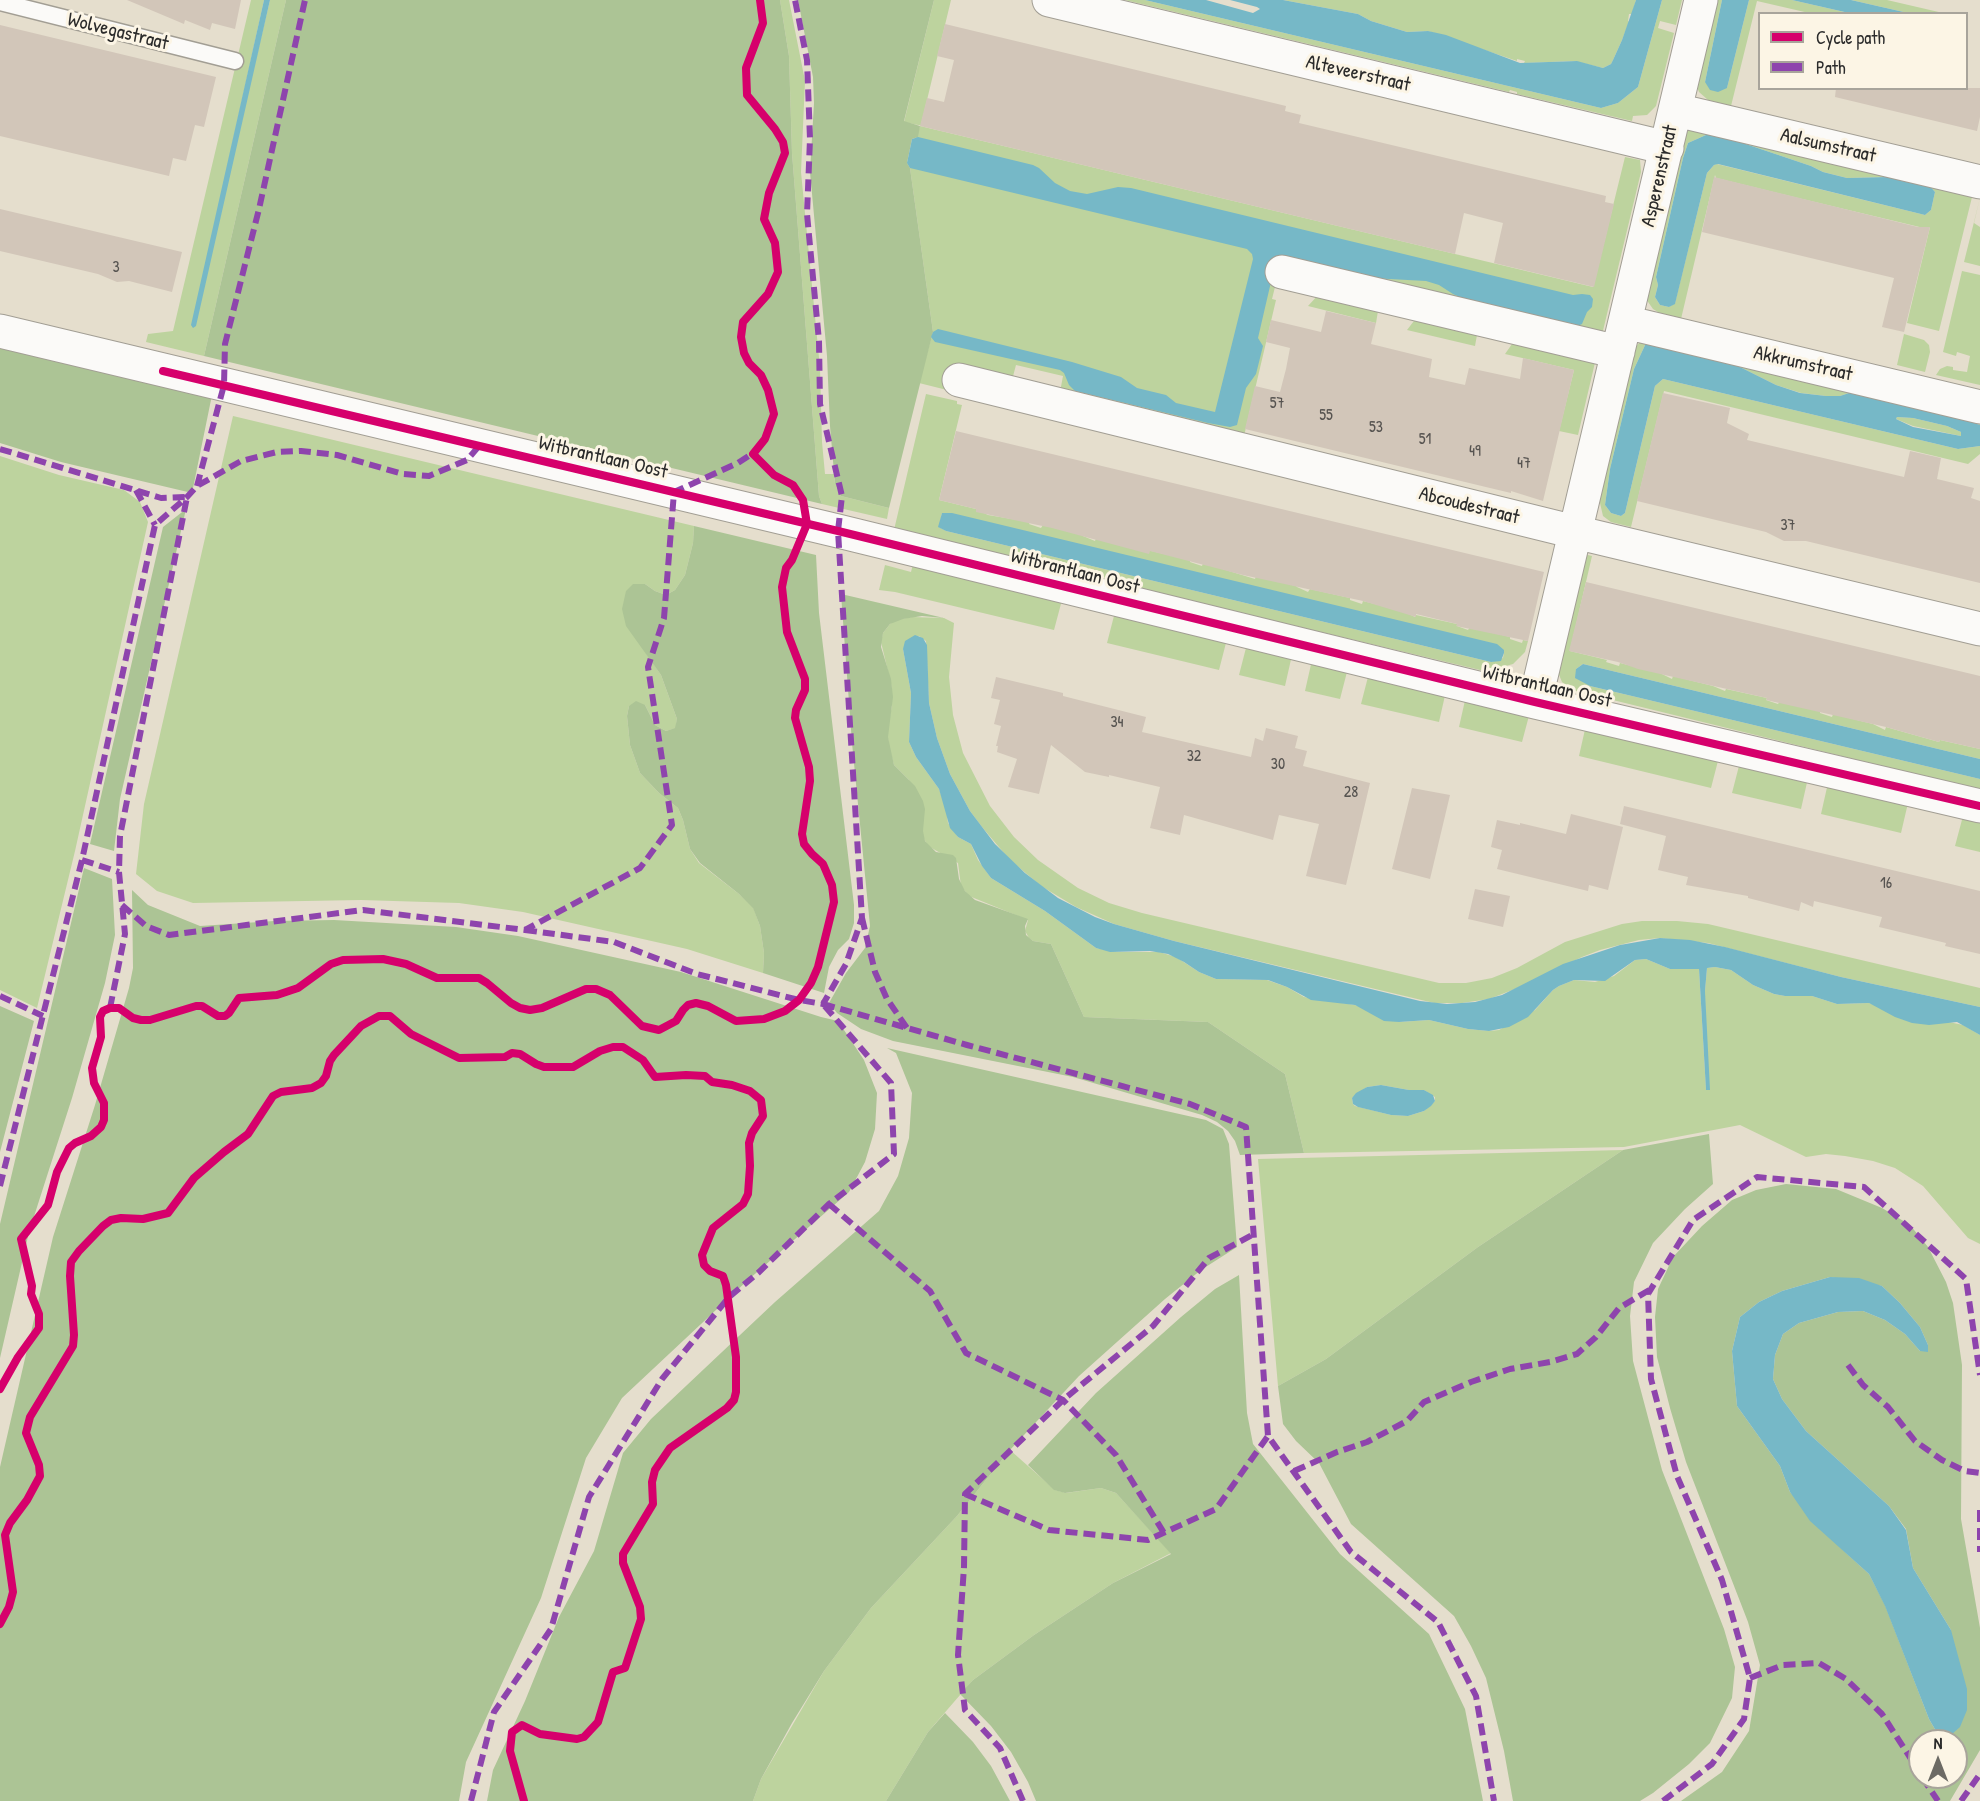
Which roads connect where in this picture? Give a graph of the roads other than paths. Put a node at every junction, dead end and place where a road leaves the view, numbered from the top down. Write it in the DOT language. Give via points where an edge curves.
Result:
graph roads {
  1 [pos="1048,0"];
  2 [pos="1701,0"];
  3 [pos="0,2"];
  4 [pos="235,61"];
  5 [pos="1676,110"];
  6 [pos="1667,148"];
  7 [pos="1980,182"];
  8 [pos="1282,272"];
  9 [pos="0,331"];
  10 [pos="1622,337"];
  11 [pos="959,380"];
  12 [pos="1980,407"];
  13 [pos="1575,532"];
  14 [pos="1980,629"];
  15 [pos="1534,702"];
  16 [pos="1980,806"];
  1 -- 6 [label="street, Alteveerstraat"];
  2 -- 5 [label="street, Asperenstraat"];
  3 -- 4 [label="lane, Wolvegastraat"];
  5 -- 6 [label="street, Asperenstraat"];
  5 -- 7 [label="street, Aalsumstraat"];
  6 -- 10 [label="street, Asperenstraat"];
  8 -- 10 [label="street"];
  9 -- 15 [label="street, Witbrantlaan Oost"];
  10 -- 12 [label="street, Akkrumstraat"];
  10 -- 13 [label="street, Asperenstraat"];
  11 -- 13 [label="street, Abcoudestraat"];
  13 -- 14 [label="street, Abcoudestraat"];
  13 -- 15 [label="street, Asperenstraat"];
  15 -- 16 [label="street, Witbrantlaan Oost"];
}
